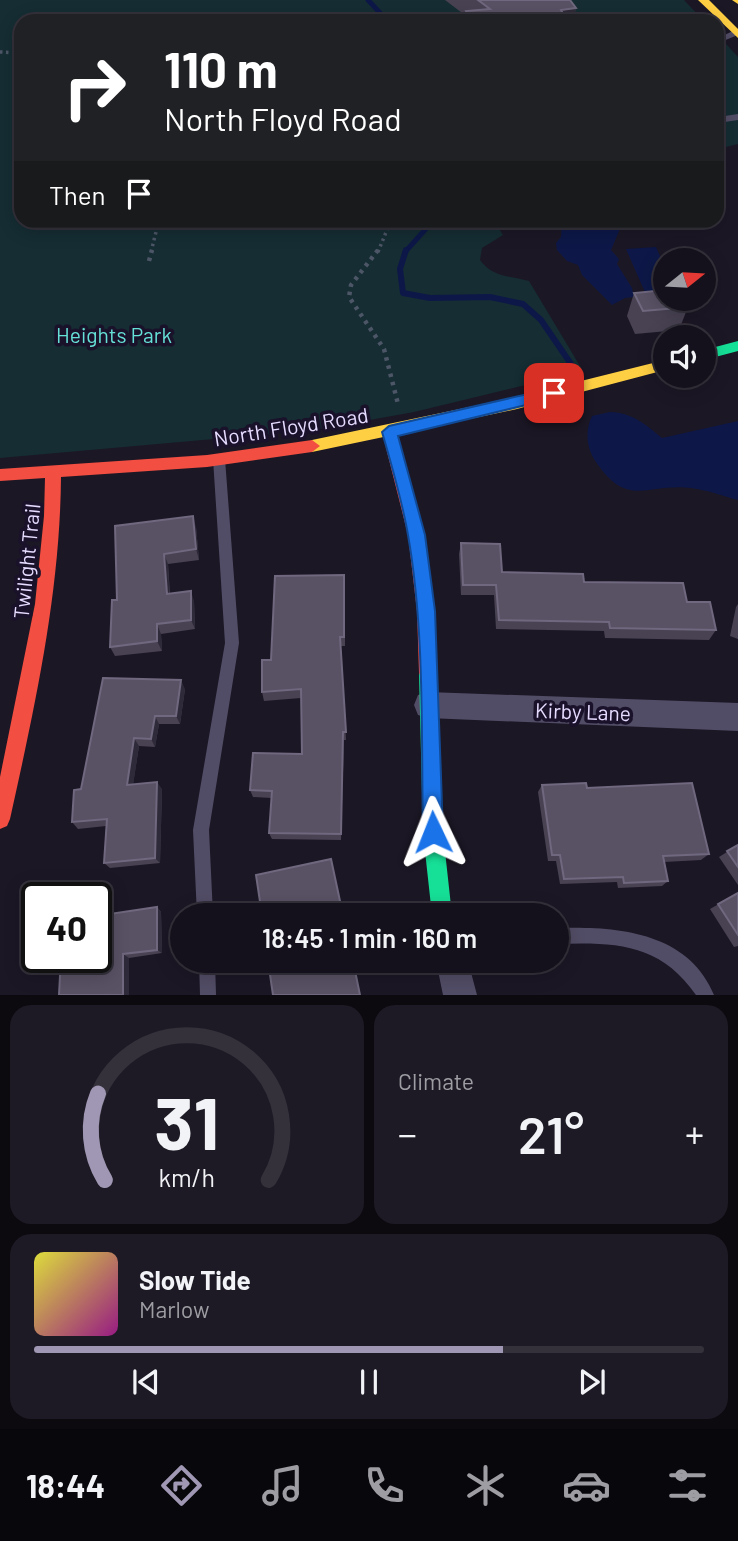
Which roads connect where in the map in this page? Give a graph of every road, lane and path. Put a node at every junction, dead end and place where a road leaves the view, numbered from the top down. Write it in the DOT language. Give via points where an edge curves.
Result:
graph roads {
  1 [pos="703,0"];
  2 [pos="717,14"];
  3 [pos="724,20"];
  4 [pos="737,33"];
  5 [pos="157,228"];
  6 [pos="388,228"];
  7 [pos="149,261"];
  8 [pos="738,346"];
  9 [pos="716,352"];
  10 [pos="653,368"];
  11 [pos="398,404"];
  12 [pos="389,432"];
  13 [pos="219,459"];
  14 [pos="53,472"];
  15 [pos="0,475"];
  16 [pos="428,705"];
  17 [pos="738,718"];
  18 [pos="0,819"];
  19 [pos="204,903"];
  20 [pos="441,903"];
  21 [pos="569,935"];
  22 [pos="207,973"];
  23 [pos="455,973"];
  24 [pos="208,995"];
  25 [pos="460,995"];
  26 [pos="706,995"];
  1 -- 2 [label="street"];
  3 -- 4 [label="street"];
  5 -- 7 [label="path"];
  6 -- 11 [label="path" via="376,256 352,285 349,297 384,349"];
  8 -- 9 [label="street"];
  10 -- 12 [label="street, North Floyd Road"];
  12 -- 13 [label="street, North Floyd Road"];
  12 -- 16 [label="street" via="416,535 426,611"];
  13 -- 14 [label="street, North Floyd Road"];
  13 -- 19 [label="lane" via="232,643 201,830"];
  14 -- 15 [label="street, North Floyd Road"];
  14 -- 18 [label="street, Twilight Trail" via="53,548 32,674"];
  16 -- 17 [label="street, Kirby Lane"];
  16 -- 20 [label="street"];
  21 -- 26 [label="lane" via="600,934 648,943 677,959"];
  22 -- 24 [label="lane"];
  23 -- 25 [label="street"];
}
